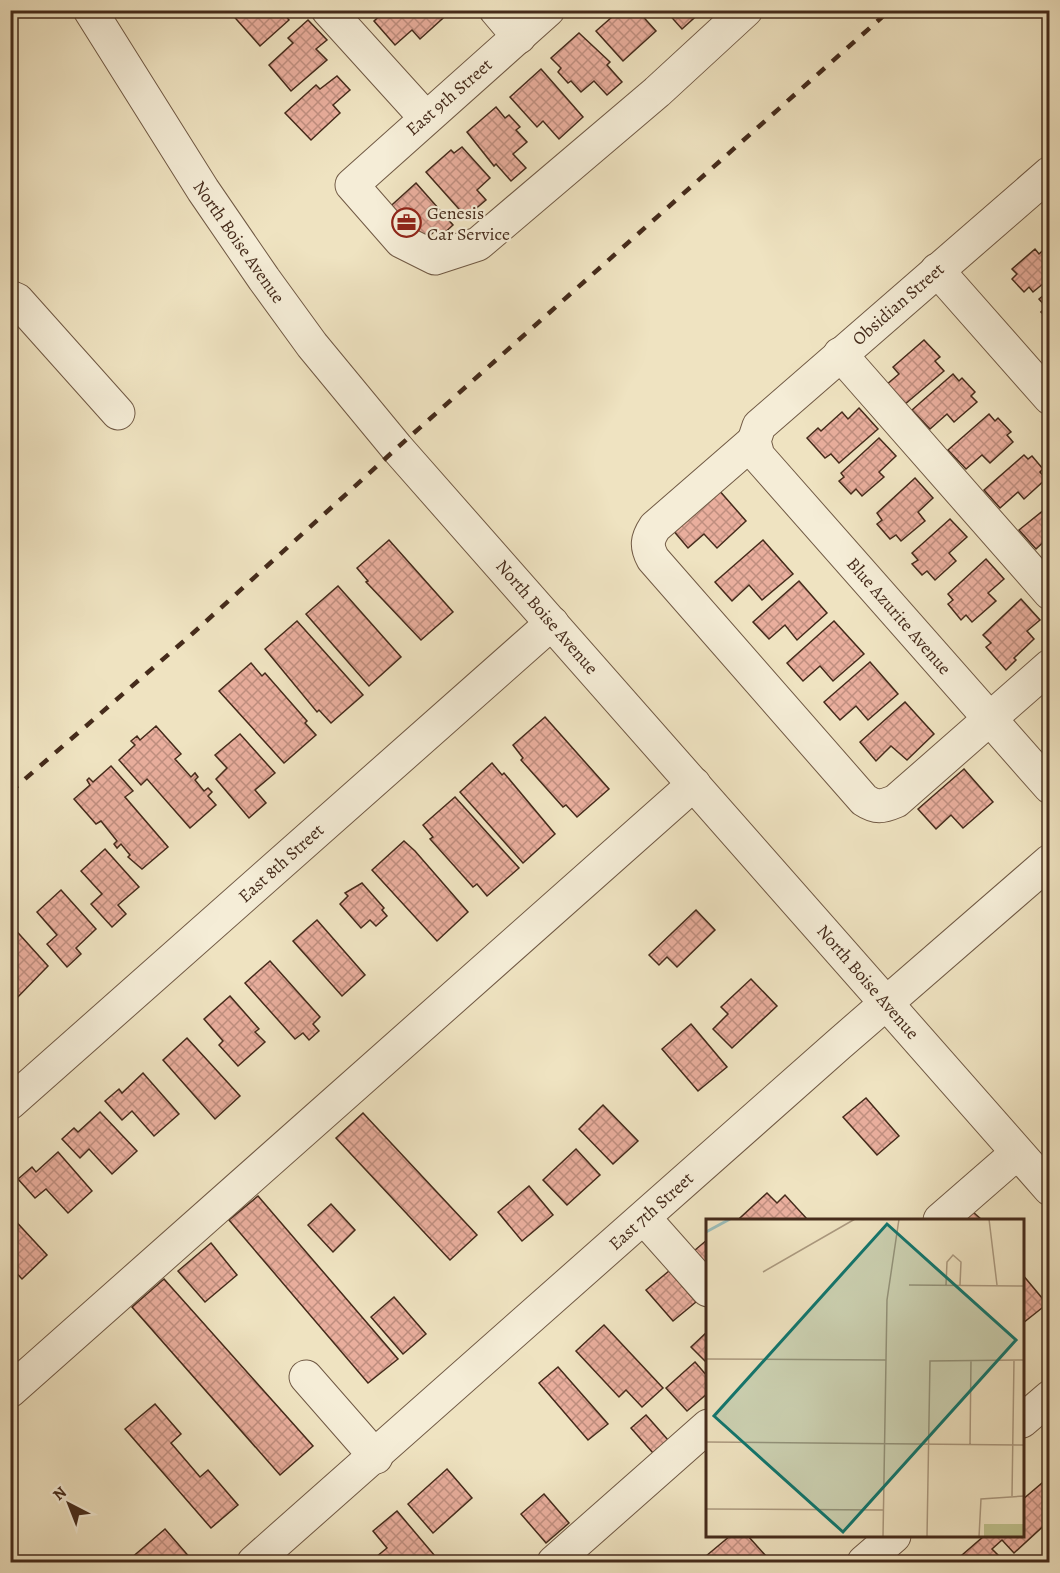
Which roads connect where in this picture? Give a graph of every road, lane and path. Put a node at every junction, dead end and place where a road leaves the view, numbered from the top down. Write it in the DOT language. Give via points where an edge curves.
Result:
graph roads {
  1 [pos="90,10"];
  2 [pos="328,10"];
  3 [pos="496,10"];
  4 [pos="548,10"];
  5 [pos="746,10"];
  6 [pos="519,37"];
  7 [pos="425,117"];
  8 [pos="1044,188"];
  9 [pos="937,270"];
  10 [pos="10,297"];
  11 [pos="840,354"];
  12 [pos="1050,398"];
  13 [pos="118,413"];
  14 [pos="754,441"];
  15 [pos="1050,592"];
  16 [pos="552,623"];
  17 [pos="1050,666"];
  18 [pos="989,719"];
  19 [pos="694,784"];
  20 [pos="1050,787"];
  21 [pos="1050,861"];
  22 [pos="887,1004"];
  23 [pos="10,1103"];
  24 [pos="1017,1152"];
  25 [pos="1050,1189"];
  26 [pos="644,1218"];
  27 [pos="942,1219"];
  28 [pos="706,1288"];
  29 [pos="306,1377"];
  30 [pos="10,1391"];
  31 [pos="1050,1397"];
  32 [pos="1024,1420"];
  33 [pos="706,1428"];
  34 [pos="376,1457"];
  35 [pos="893,1537"];
  36 [pos="254,1563"];
  37 [pos="554,1563"];
  38 [pos="864,1563"];
  1 -- 16 [label="street, North Boise Avenue" via="202,190 312,345"];
  2 -- 7 [label="street"];
  3 -- 6 [label="street"];
  4 -- 6 [label="street, East 9th Street"];
  5 -- 7 [label="street, East 9th Street" via="657,92 478,244 435,258 401,241 352,185"];
  6 -- 7 [label="street, East 9th Street"];
  8 -- 9 [label="street, Obsidian Street"];
  9 -- 11 [label="street, Obsidian Street"];
  9 -- 12 [label="street"];
  10 -- 13 [label="street" via="17,300"];
  11 -- 14 [label="street, Obsidian Street" via="759,426"];
  11 -- 15 [label="street"];
  14 -- 18 [label="street, Blue Azurite Avenue" via="759,456"];
  14 -- 18 [label="street, Obsidian Street" via="655,527 648,537 653,559 874,806 896,801"];
  16 -- 19 [label="street, North Boise Avenue"];
  16 -- 23 [label="street, East 8th Street"];
  17 -- 18 [label="street"];
  18 -- 20 [label="street, Blue Azurite Avenue"];
  19 -- 22 [label="street, North Boise Avenue"];
  19 -- 30 [label="street"];
  21 -- 22 [label="street, East 7th Street"];
  22 -- 24 [label="street, North Boise Avenue"];
  22 -- 26 [label="street, East 7th Street"];
  24 -- 25 [label="street, North Boise Avenue"];
  24 -- 27 [label="street"];
  26 -- 28 [label="street"];
  26 -- 34 [label="street, East 7th Street"];
  29 -- 34 [label="street"];
  31 -- 32 [label="street"];
  33 -- 37 [label="street"];
  34 -- 36 [label="street, East 7th Street"];
  35 -- 38 [label="street"];
}
